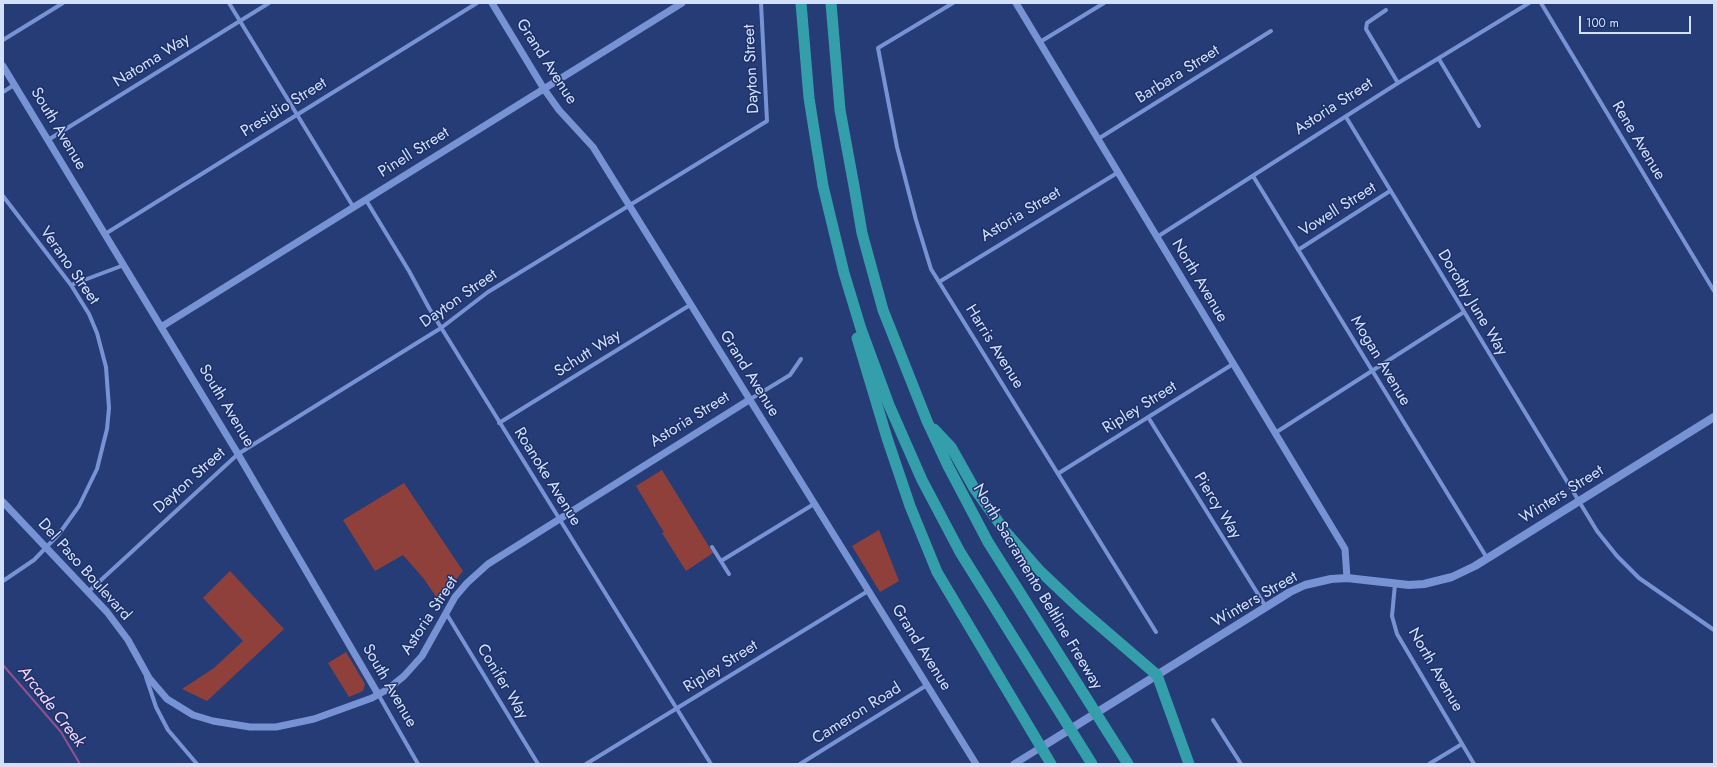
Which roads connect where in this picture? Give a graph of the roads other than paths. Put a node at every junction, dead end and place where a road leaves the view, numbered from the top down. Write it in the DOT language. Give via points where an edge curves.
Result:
graph roads {
  1 [pos="63,3"];
  2 [pos="229,3"];
  3 [pos="269,3"];
  4 [pos="477,3"];
  5 [pos="492,3"];
  6 [pos="682,3"];
  7 [pos="761,3"];
  8 [pos="801,3"];
  9 [pos="831,3"];
  10 [pos="953,3"];
  11 [pos="1016,3"];
  12 [pos="1104,3"];
  13 [pos="1529,3"];
  14 [pos="1541,3"];
  15 [pos="1386,10"];
  16 [pos="240,21"];
  17 [pos="1271,31"];
  18 [pos="3,40"];
  19 [pos="1040,42"];
  20 [pos="1439,59"];
  21 [pos="3,66"];
  22 [pos="1398,83"];
  23 [pos="14,85"];
  24 [pos="544,89"];
  25 [pos="3,92"];
  26 [pos="297,114"];
  27 [pos="1346,117"];
  28 [pos="1480,126"];
  29 [pos="1098,139"];
  30 [pos="48,140"];
  31 [pos="1117,173"];
  32 [pos="1253,176"];
  33 [pos="1390,191"];
  34 [pos="3,196"];
  35 [pos="366,200"];
  36 [pos="628,206"];
  37 [pos="354,208"];
  38 [pos="105,234"];
  39 [pos="1157,237"];
  40 [pos="1298,250"];
  41 [pos="124,265"];
  42 [pos="844,273"];
  43 [pos="939,282"];
  44 [pos="71,285"];
  45 [pos="1714,291"];
  46 [pos="690,305"];
  47 [pos="1464,312"];
  48 [pos="161,327"];
  49 [pos="441,328"];
  50 [pos="801,359"];
  51 [pos="1233,364"];
  52 [pos="1372,371"];
  53 [pos="749,400"];
  54 [pos="1148,417"];
  55 [pos="1714,417"];
  56 [pos="926,421"];
  57 [pos="499,423"];
  58 [pos="1275,432"];
  59 [pos="238,454"];
  60 [pos="1059,473"];
  61 [pos="1579,501"];
  62 [pos="3,502"];
  63 [pos="814,504"];
  64 [pos="559,518"];
  65 [pos="46,547"];
  66 [pos="712,547"];
  67 [pos="1487,558"];
  68 [pos="721,561"];
  69 [pos="729,574"];
  70 [pos="1347,578"];
  71 [pos="3,581"];
  72 [pos="1395,584"];
  73 [pos="868,591"];
  74 [pos="88,592"];
  75 [pos="1266,607"];
  76 [pos="446,612"];
  77 [pos="1714,630"];
  78 [pos="1156,632"];
  79 [pos="144,670"];
  80 [pos="1158,675"];
  81 [pos="927,685"];
  82 [pos="378,694"];
  83 [pos="677,709"];
  84 [pos="1213,720"];
  85 [pos="1462,744"];
  86 [pos="1040,748"];
  87 [pos="197,764"];
  88 [pos="418,764"];
  89 [pos="538,764"];
  90 [pos="586,764"];
  91 [pos="711,764"];
  92 [pos="800,764"];
  93 [pos="976,764"];
  94 [pos="1014,764"];
  95 [pos="1051,764"];
  96 [pos="1092,764"];
  97 [pos="1128,764"];
  98 [pos="1189,764"];
  99 [pos="1240,764"];
  100 [pos="1429,764"];
  101 [pos="1474,764"];
  1 -- 18 [label="street"];
  2 -- 16 [label="street"];
  3 -- 16 [label="street, Natoma Way"];
  4 -- 26 [label="street, Presidio Street"];
  5 -- 24 [label="street, Grand Avenue"];
  6 -- 24 [label="street, Pinell Street"];
  7 -- 36 [label="street, Dayton Street" via="767,121"];
  8 -- 42 [label="highway" via="809,98 823,186"];
  9 -- 56 [label="highway, North Sacramento Beltline Freeway" via="840,110 862,233 883,310"];
  10 -- 43 [label="street, Harris Avenue" via="878,48 910,196 931,269"];
  11 -- 19 [label="street, North Avenue"];
  12 -- 19 [label="street"];
  13 -- 20 [label="street, Astoria Street"];
  14 -- 45 [label="street, Rene Avenue"];
  15 -- 22 [label="street" via="1367,24 1366,29"];
  16 -- 26 [label="street"];
  16 -- 30 [label="street, Natoma Way"];
  17 -- 29 [label="street, Barbara Street"];
  19 -- 29 [label="street, North Avenue"];
  20 -- 22 [label="street, Astoria Street"];
  20 -- 28 [label="street"];
  21 -- 23 [label="street, South Avenue"];
  22 -- 27 [label="street, Astoria Street"];
  23 -- 25 [label="street"];
  23 -- 30 [label="street, South Avenue"];
  24 -- 35 [label="street, Pinell Street"];
  24 -- 36 [label="street, Grand Avenue" via="559,110 593,147"];
  26 -- 37 [label="street"];
  26 -- 38 [label="street, Presidio Street"];
  27 -- 32 [label="street, Astoria Street"];
  27 -- 33 [label="street, Dorothy June Way"];
  29 -- 31 [label="street, North Avenue"];
  30 -- 38 [label="street, South Avenue"];
  31 -- 39 [label="street, North Avenue"];
  31 -- 43 [label="street, Astoria Street"];
  32 -- 39 [label="street, Astoria Street"];
  32 -- 40 [label="street, Mogan Avenue"];
  33 -- 40 [label="street, Vowell Street"];
  33 -- 47 [label="street, Dorothy June Way"];
  34 -- 44 [label="street, Verano Street"];
  35 -- 37 [label="street, Pinell Street"];
  35 -- 49 [label="street, Roanoke Avenue"];
  36 -- 46 [label="street, Grand Avenue"];
  36 -- 49 [label="street, Dayton Street" via="488,292"];
  37 -- 48 [label="street, Pinell Street"];
  38 -- 41 [label="street, South Avenue"];
  39 -- 51 [label="street, North Avenue"];
  40 -- 52 [label="street, Mogan Avenue"];
  41 -- 44 [label="street"];
  41 -- 48 [label="street, South Avenue"];
  42 -- 86 [label="highway" via="853,321 887,438 910,506 937,572"];
  42 -- 96 [label="highway" via="889,405 922,480 960,552"];
  43 -- 60 [label="street, Harris Avenue"];
  44 -- 65 [label="street, Verano Street" via="89,314 101,346 109,387 107,429 97,469 89,488 72,518"];
  46 -- 53 [label="street, Grand Avenue"];
  46 -- 57 [label="street, Schutt Way"];
  47 -- 52 [label="street"];
  47 -- 61 [label="street, Dorothy June Way"];
  48 -- 59 [label="street, South Avenue"];
  49 -- 57 [label="street, Roanoke Avenue"];
  49 -- 59 [label="street, Dayton Street"];
  50 -- 53 [label="street, Astoria Street" via="790,375"];
  51 -- 54 [label="street, Ripley Street"];
  51 -- 58 [label="street, North Avenue"];
  52 -- 58 [label="street"];
  52 -- 67 [label="street, Mogan Avenue"];
  53 -- 63 [label="street, Grand Avenue"];
  53 -- 64 [label="street, Astoria Street"];
  54 -- 60 [label="street, Ripley Street"];
  54 -- 75 [label="street, Piercy Way"];
  55 -- 61 [label="main road, Winters Street"];
  56 -- 80 [label="highway" via="951,447 974,488 1005,531 1040,571"];
  56 -- 97 [label="highway, North Sacramento Beltline Freeway" via="988,542"];
  57 -- 64 [label="street, Roanoke Avenue"];
  58 -- 70 [label="street, North Avenue" via="1345,549"];
  59 -- 74 [label="street, Dayton Street"];
  59 -- 82 [label="street, South Avenue"];
  60 -- 78 [label="street, Harris Avenue"];
  61 -- 67 [label="main road, Winters Street"];
  61 -- 77 [label="street, Dorothy June Way" via="1616,556"];
  62 -- 65 [label="street, Del Paso Boulevard"];
  63 -- 68 [label="street"];
  63 -- 73 [label="street, Grand Avenue"];
  64 -- 76 [label="street, Astoria Street" via="488,564 466,583"];
  64 -- 83 [label="street, Roanoke Avenue"];
  65 -- 71 [label="street, Verano Street" via="34,560"];
  65 -- 74 [label="street, Del Paso Boulevard"];
  66 -- 68 [label="street"];
  67 -- 72 [label="main road, Winters Street" via="1462,573 1437,582"];
  68 -- 69 [label="street"];
  70 -- 72 [label="main road, Winters Street"];
  70 -- 75 [label="main road, Winters Street" via="1305,585"];
  72 -- 85 [label="street, North Avenue" via="1392,616 1397,634"];
  73 -- 81 [label="street, Grand Avenue"];
  73 -- 83 [label="street, Ripley Street"];
  74 -- 79 [label="street, Del Paso Boulevard" via="116,623"];
  75 -- 80 [label="main road, Winters Street"];
  76 -- 82 [label="street, Astoria Street" via="430,644 413,667"];
  76 -- 89 [label="street, Conifer Way"];
  79 -- 82 [label="street, Astoria Street" via="160,693 178,708 212,721 250,727 295,724"];
  79 -- 87 [label="street, Del Paso Boulevard" via="161,719 180,746"];
  80 -- 86 [label="main road, Winters Street"];
  80 -- 98 [label="highway"];
  81 -- 92 [label="street, Cameron Road"];
  81 -- 93 [label="street, Grand Avenue"];
  82 -- 88 [label="street, South Avenue"];
  83 -- 90 [label="street, Ripley Street"];
  83 -- 91 [label="street, Roanoke Avenue"];
  84 -- 99 [label="street"];
  85 -- 100 [label="street"];
  85 -- 101 [label="street, North Avenue"];
  86 -- 94 [label="street, Winters Street"];
  86 -- 95 [label="highway"];
}
